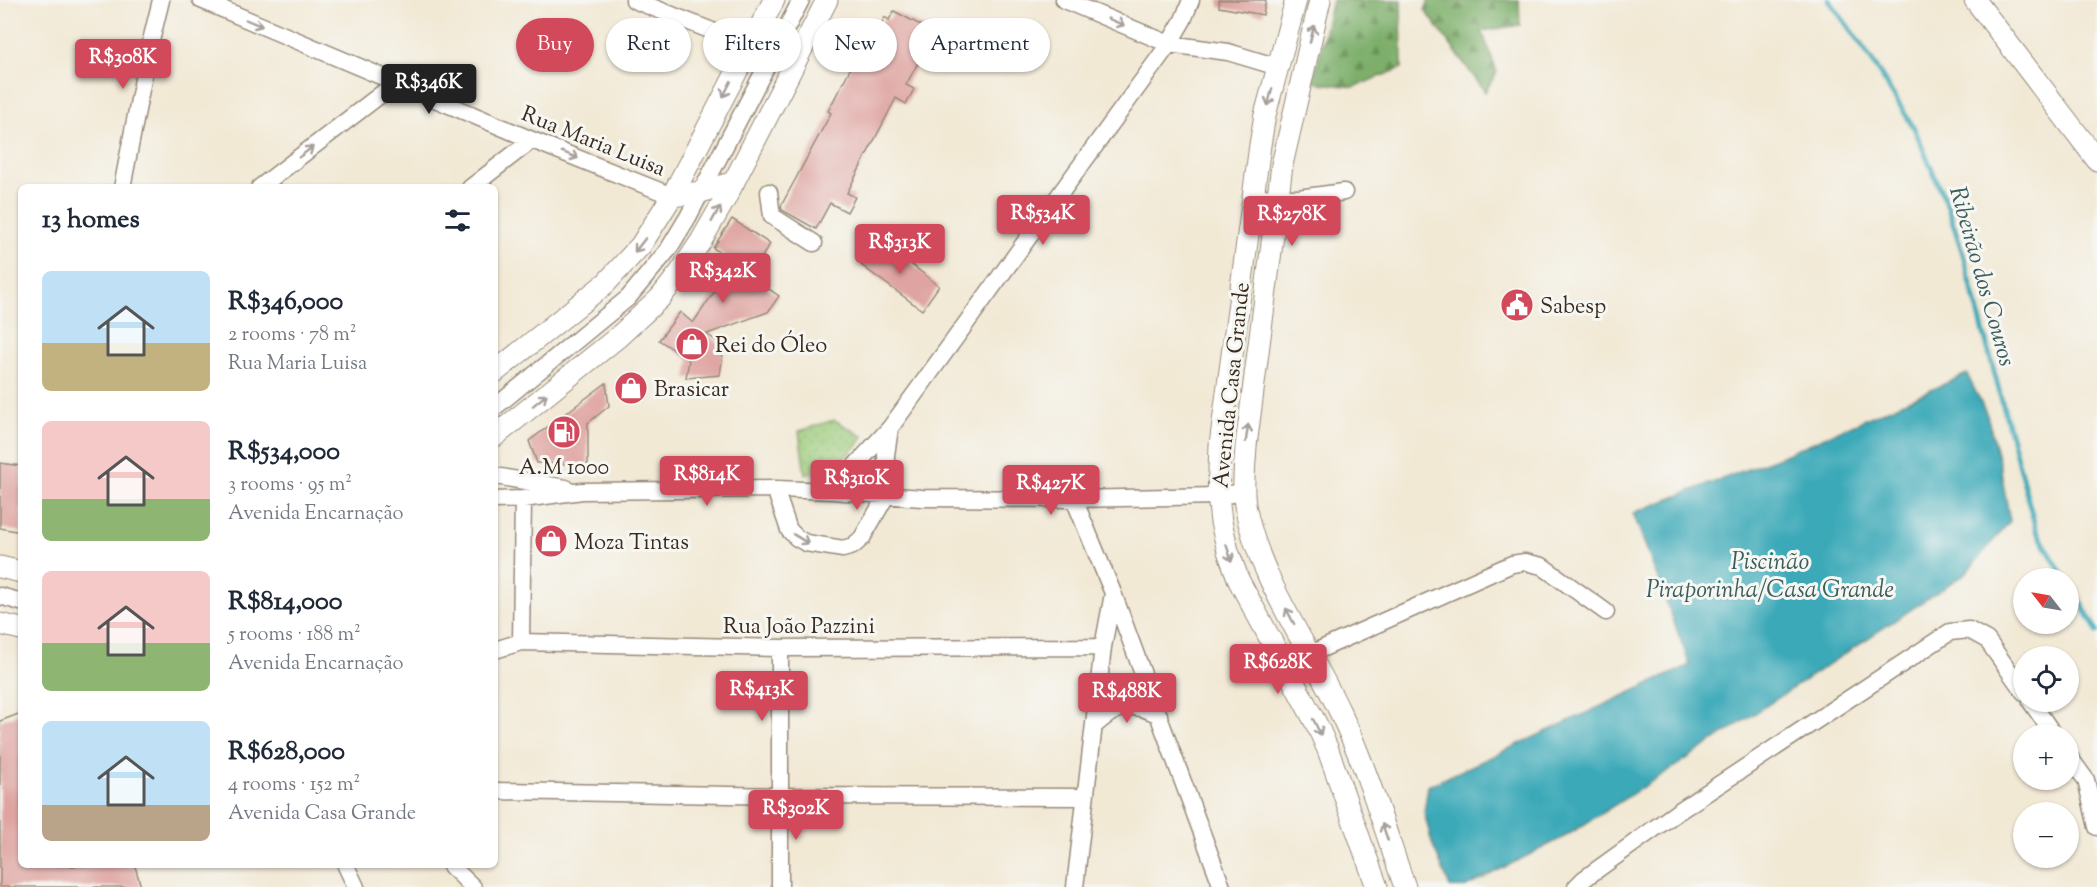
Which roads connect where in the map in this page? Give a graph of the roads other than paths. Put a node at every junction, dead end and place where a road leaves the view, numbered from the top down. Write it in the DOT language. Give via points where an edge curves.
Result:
graph roads {
  1 [pos="160,0"];
  2 [pos="201,0"];
  3 [pos="634,0"];
  4 [pos="774,0"];
  5 [pos="801,0"];
  6 [pos="827,0"];
  7 [pos="1064,0"];
  8 [pos="1191,0"];
  9 [pos="1296,0"];
  10 [pos="1320,0"];
  11 [pos="1975,0"];
  12 [pos="765,18"];
  13 [pos="703,27"];
  14 [pos="1169,44"];
  15 [pos="1278,67"];
  16 [pos="736,72"];
  17 [pos="397,82"];
  18 [pos="532,140"];
  19 [pos="2097,160"];
  20 [pos="734,182"];
  21 [pos="123,184"];
  22 [pos="265,184"];
  23 [pos="475,184"];
  24 [pos="700,192"];
  25 [pos="769,192"];
  26 [pos="1344,192"];
  27 [pos="672,196"];
  28 [pos="1253,196"];
  29 [pos="1278,199"];
  30 [pos="814,243"];
  31 [pos="498,370"];
  32 [pos="498,405"];
  33 [pos="890,428"];
  34 [pos="498,434"];
  35 [pos="498,477"];
  36 [pos="775,489"];
  37 [pos="582,491"];
  38 [pos="831,491"];
  39 [pos="1244,492"];
  40 [pos="886,496"];
  41 [pos="1218,496"];
  42 [pos="523,499"];
  43 [pos="1074,499"];
  44 [pos="498,500"];
  45 [pos="0,567"];
  46 [pos="18,571"];
  47 [pos="1113,593"];
  48 [pos="0,596"];
  49 [pos="18,601"];
  50 [pos="1606,612"];
  51 [pos="0,624"];
  52 [pos="18,628"];
  53 [pos="521,642"];
  54 [pos="1103,647"];
  55 [pos="780,648"];
  56 [pos="498,649"];
  57 [pos="1310,654"];
  58 [pos="2013,677"];
  59 [pos="1158,715"];
  60 [pos="1094,726"];
  61 [pos="2079,770"];
  62 [pos="498,791"];
  63 [pos="779,796"];
  64 [pos="1084,797"];
  65 [pos="2097,827"];
  66 [pos="347,868"];
  67 [pos="453,868"];
  68 [pos="356,887"];
  69 [pos="473,887"];
  70 [pos="780,887"];
  71 [pos="1075,887"];
  72 [pos="1222,887"];
  73 [pos="1377,887"];
  74 [pos="1405,887"];
  75 [pos="1576,887"];
  1 -- 21 [label="street"];
  2 -- 17 [label="street, Rua Maria Luisa, one-way"];
  3 -- 13 [label="street"];
  4 -- 12 [label="main road"];
  5 -- 24 [label="street"];
  6 -- 20 [label="main road"];
  7 -- 14 [label="street, one-way"];
  8 -- 14 [label="street"];
  9 -- 15 [label="main road, Avenida Casa Grande"];
  29 -- 10 [label="main road, Avenida Casa Grande, one-way"];
  11 -- 19 [label="main road"];
  14 -- 15 [label="street" via="1228,52"];
  14 -- 33 [label="street"];
  15 -- 28 [label="main road, Avenida Casa Grande, one-way" via="1265,115"];
  16 -- 27 [label="main road, one-way"];
  17 -- 18 [label="street, Rua Maria Luisa"];
  22 -- 17 [label="street, one-way"];
  18 -- 23 [label="street"];
  18 -- 27 [label="street, Rua Maria Luisa, one-way"];
  20 -- 24 [label="main road"];
  34 -- 20 [label="main road, one-way" via="660,298 701,242"];
  24 -- 27 [label="main road"];
  24 -- 32 [label="street" via="668,250 628,298"];
  25 -- 30 [label="street" via="772,216"];
  26 -- 29 [label="street"];
  27 -- 31 [label="main road, one-way" via="641,245 606,283"];
  28 -- 29 [label="street"];
  28 -- 41 [label="main road, Avenida Casa Grande" via="1220,445"];
  39 -- 29 [label="main road, Avenida Casa Grande, one-way" via="1246,446"];
  33 -- 38 [label="street"];
  33 -- 40 [label="street"];
  35 -- 37 [label="street"];
  36 -- 37 [label="street"];
  36 -- 38 [label="street"];
  36 -- 40 [label="street, one-way" via="789,530 797,538 843,549 862,538"];
  37 -- 42 [label="street"];
  38 -- 40 [label="street"];
  39 -- 41 [label="street"];
  57 -- 39 [label="main road, Avenida Casa Grande, one-way" via="1269,576 1245,506"];
  40 -- 43 [label="street"];
  41 -- 43 [label="street"];
  41 -- 73 [label="main road, Avenida Casa Grande, one-way" via="1228,551 1239,581 1318,727"];
  42 -- 44 [label="street"];
  42 -- 53 [label="street"];
  43 -- 47 [label="street"];
  45 -- 46 [label="main road"];
  47 -- 54 [label="street"];
  47 -- 59 [label="street"];
  48 -- 49 [label="street"];
  50 -- 57 [label="street" via="1542,566 1524,562"];
  51 -- 52 [label="main road"];
  53 -- 55 [label="street, Rua João Pazzini"];
  53 -- 56 [label="street, Rua João Pazzini"];
  54 -- 55 [label="street, Rua João Pazzini"];
  54 -- 60 [label="street"];
  55 -- 63 [label="street"];
  74 -- 57 [label="main road, Avenida Casa Grande, one-way" via="1357,750"];
  58 -- 75 [label="street" via="1987,640 1970,630 1950,632 1676,813"];
  59 -- 60 [label="street" via="1133,706 1118,709"];
  59 -- 72 [label="street"];
  60 -- 64 [label="street"];
  61 -- 65 [label="street" via="2086,780"];
  62 -- 63 [label="street"];
  63 -- 64 [label="street"];
  63 -- 70 [label="street"];
  64 -- 71 [label="street"];
  66 -- 68 [label="street"];
  67 -- 69 [label="street"];
}
